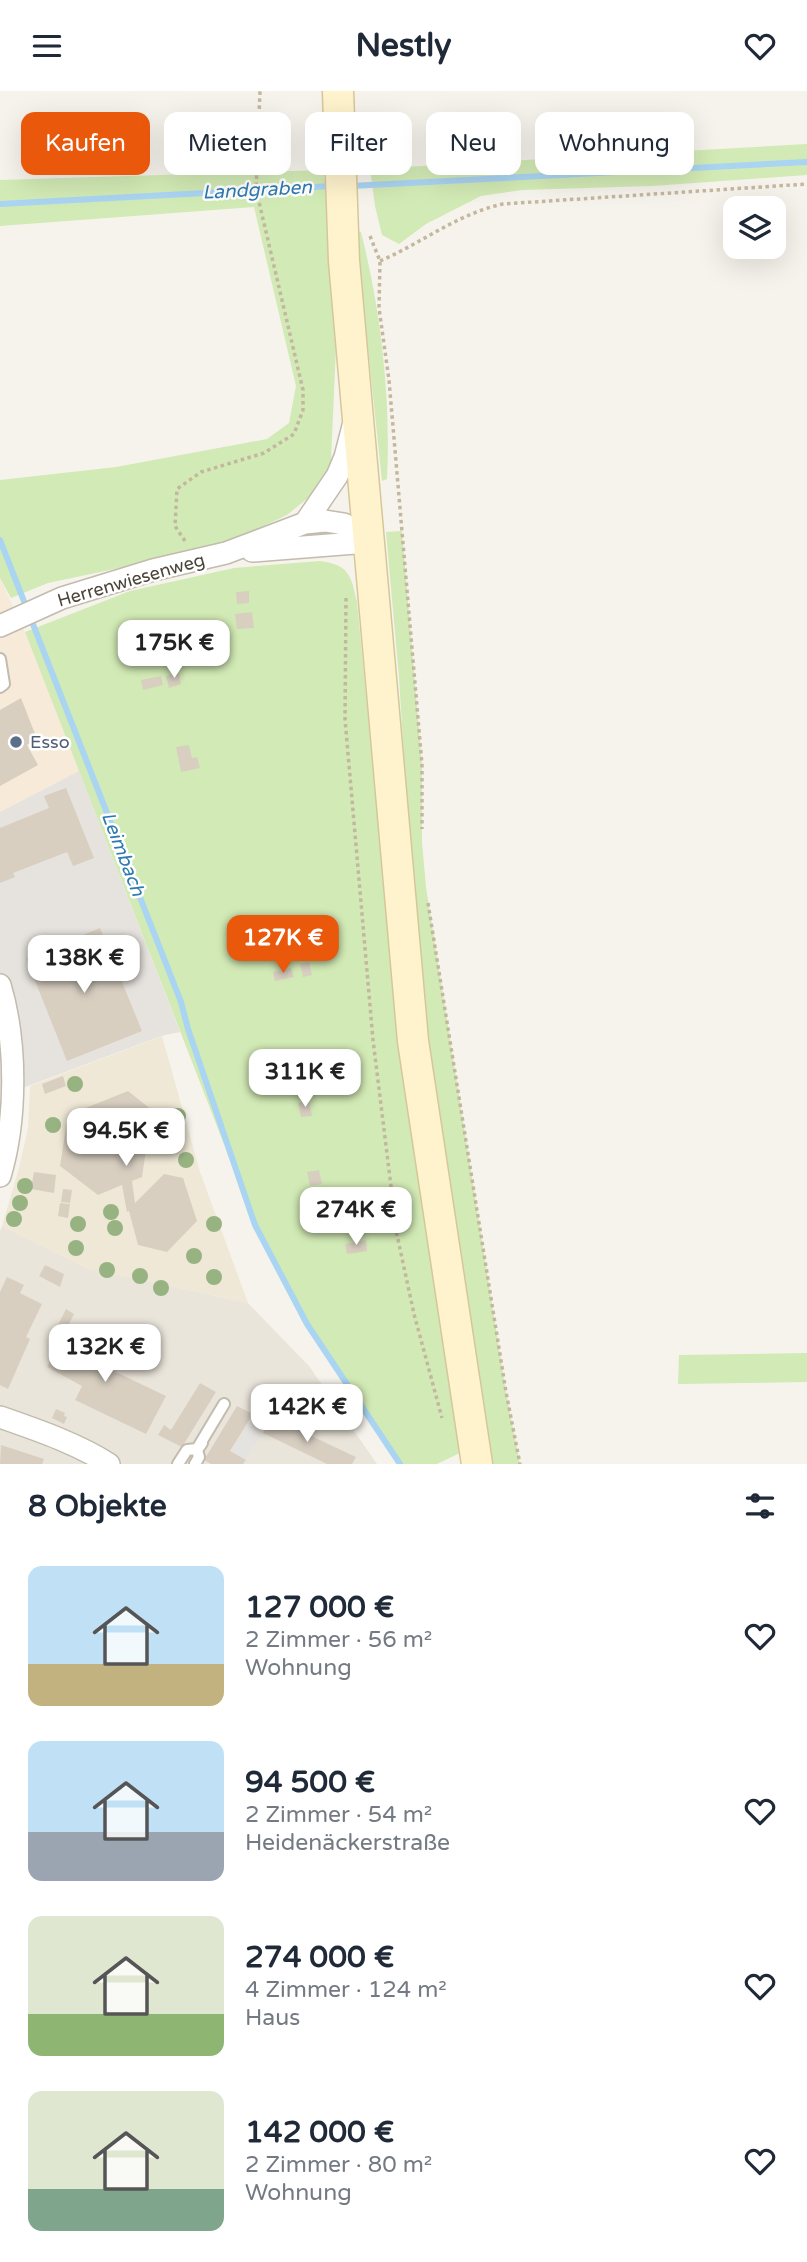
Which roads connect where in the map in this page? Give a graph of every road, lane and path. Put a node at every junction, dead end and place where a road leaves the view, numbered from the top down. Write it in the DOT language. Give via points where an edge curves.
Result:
graph roads {
  1 [pos="260,91"];
  2 [pos="338,91"];
  3 [pos="807,184"];
  4 [pos="354,218"];
  5 [pos="380,261"];
  6 [pos="356,414"];
  7 [pos="305,523"];
  8 [pos="368,542"];
  9 [pos="226,553"];
  10 [pos="197,561"];
  11 [pos="346,595"];
  12 [pos="0,626"];
  13 [pos="0,659"];
  14 [pos="0,688"];
  15 [pos="422,842"];
  16 [pos="428,900"];
  17 [pos="0,985"];
  18 [pos="0,1177"];
  19 [pos="0,1417"];
  20 [pos="443,1420"];
  21 [pos="109,1464"];
  22 [pos="178,1464"];
  23 [pos="195,1464"];
  24 [pos="477,1464"];
  25 [pos="520,1464"];
  1 -- 10 [label="path" via="256,174 260,209 303,390 303,410 294,434 264,453 201,472 177,489 175,526"];
  2 -- 4 [label="main road" via="340,160"];
  3 -- 5 [label="path" via="503,204 468,214"];
  4 -- 5 [label="path"];
  4 -- 6 [label="main road"];
  5 -- 15 [label="path" via="379,308 422,765"];
  6 -- 7 [label="street" via="337,477"];
  6 -- 8 [label="main road"];
  7 -- 8 [label="street, Herrenwiesenweg" via="344,524"];
  7 -- 9 [label="street, Herrenwiesenweg"];
  8 -- 9 [label="street, Herrenwiesenweg"];
  8 -- 24 [label="main road" via="413,1041"];
  9 -- 10 [label="street, Herrenwiesenweg"];
  10 -- 12 [label="street, Herrenwiesenweg" via="62,598"];
  11 -- 20 [label="path" via="345,719 373,1040 397,1235"];
  13 -- 14 [label="lane" via="4,684"];
  16 -- 25 [label="path"];
  17 -- 18 [label="street" via="11,1035 12,1101"];
  19 -- 21 [label="street"];
  22 -- 23 [label="lane" via="187,1450 197,1449 224,1404 197,1450"];
}
